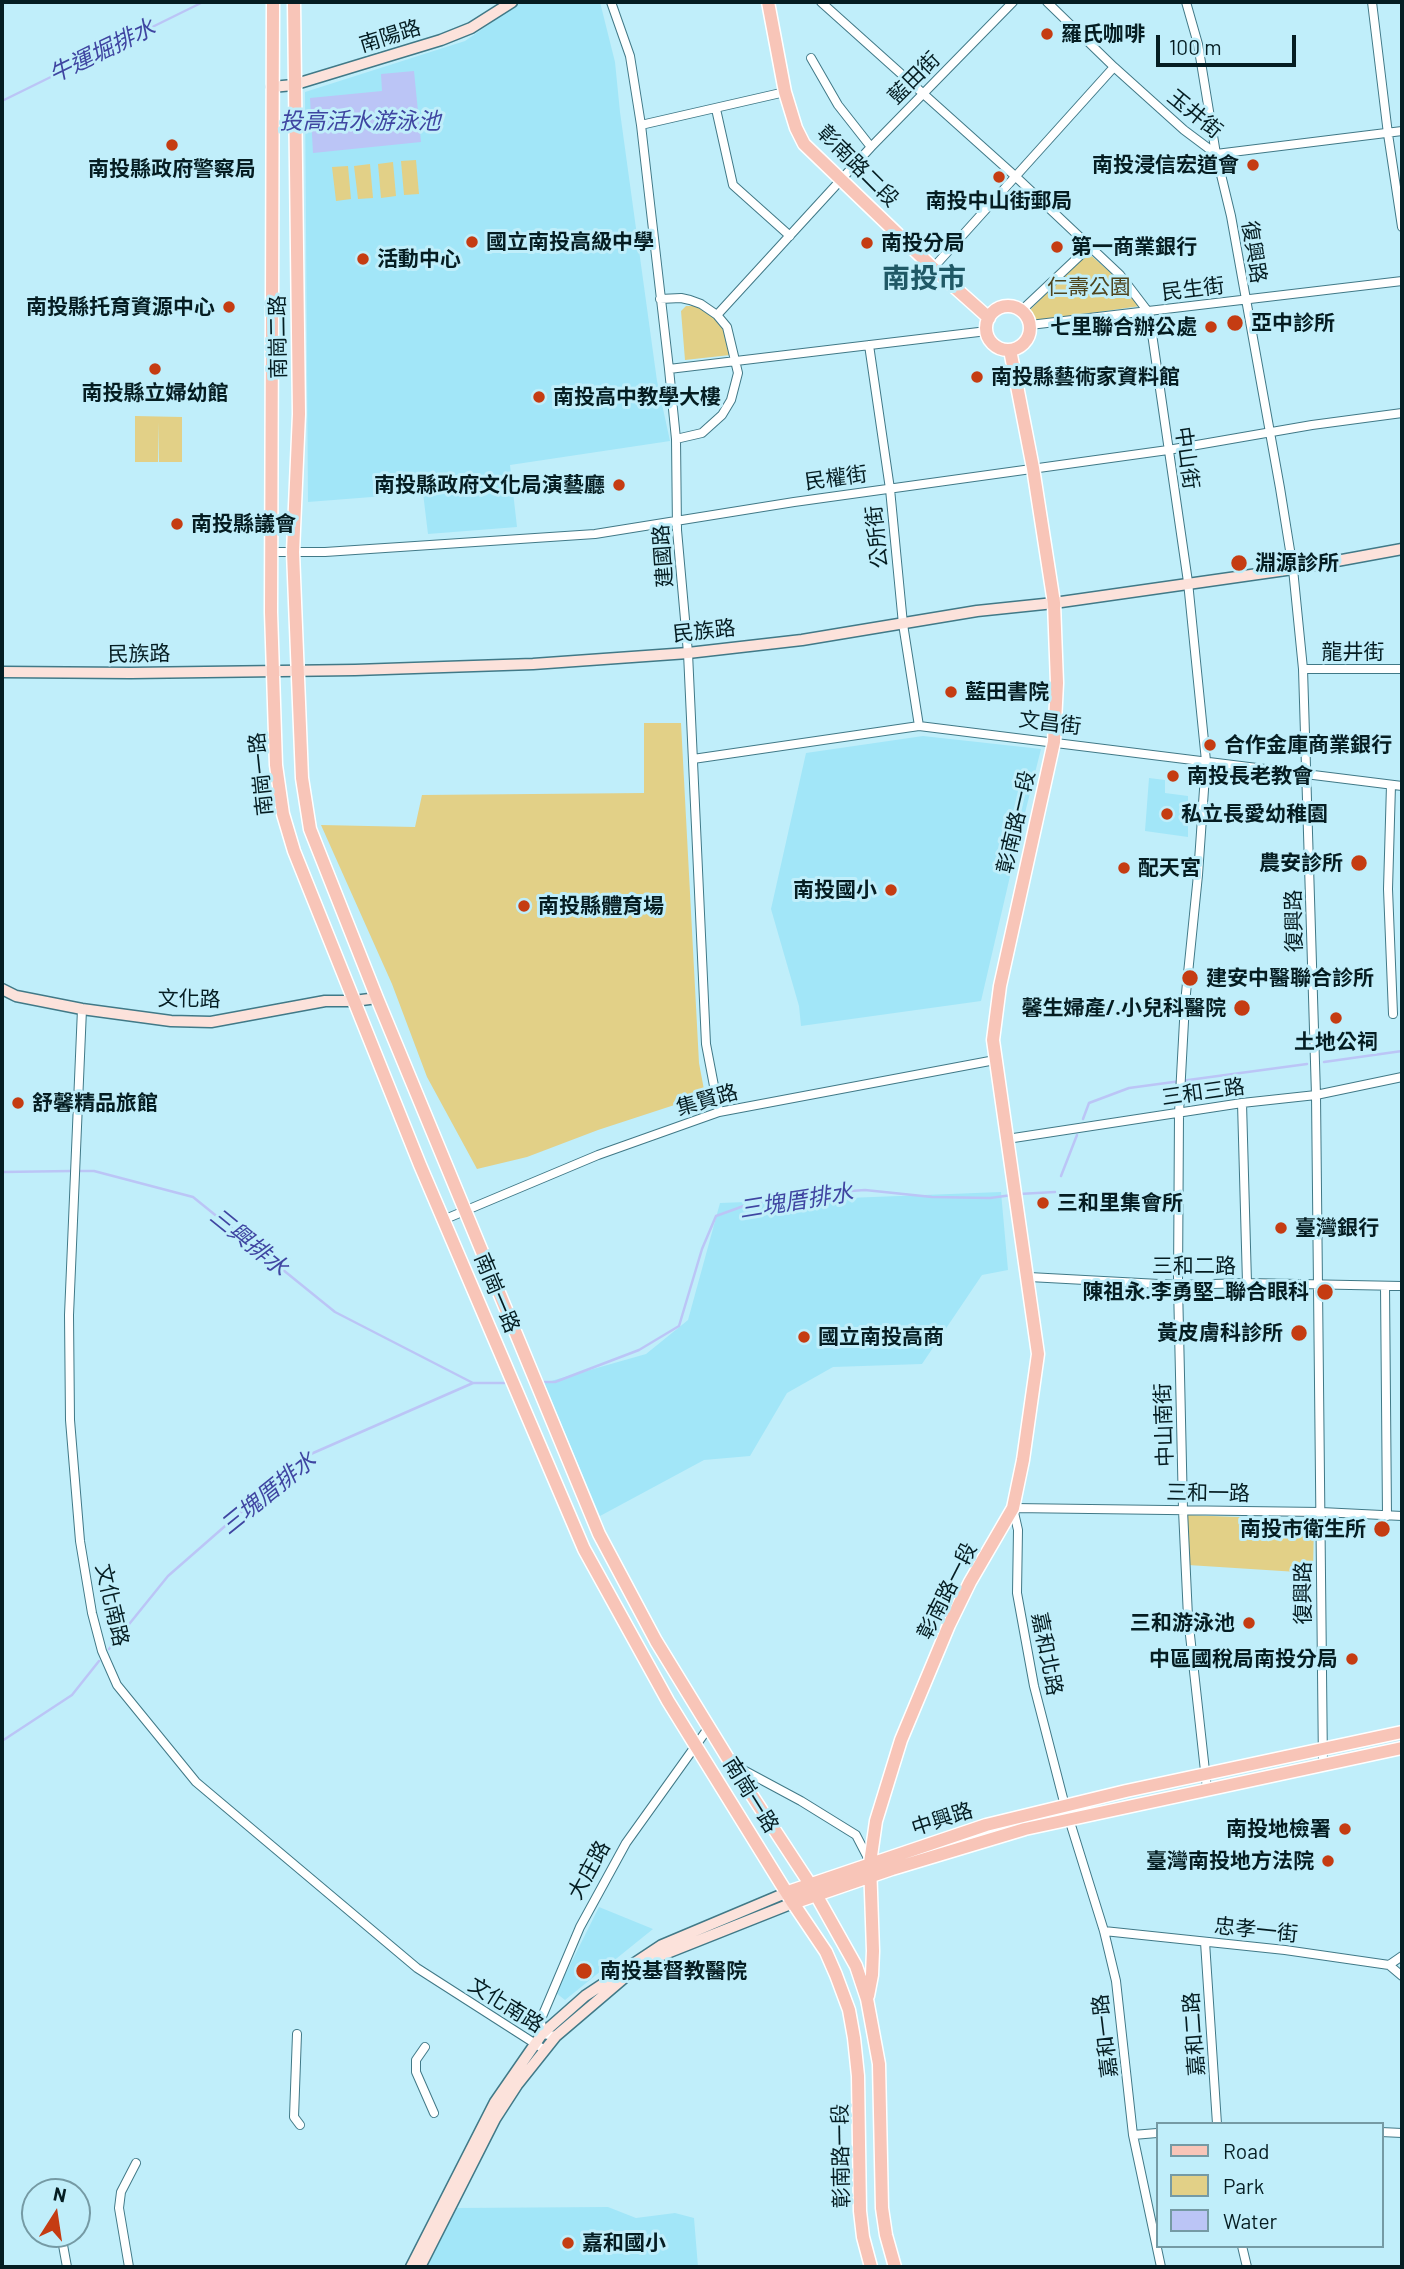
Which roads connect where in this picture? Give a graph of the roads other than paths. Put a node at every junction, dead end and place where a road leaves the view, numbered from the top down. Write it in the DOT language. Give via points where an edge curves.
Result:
graph roads {
  1 [pos="272,2"];
  2 [pos="294,2"];
  3 [pos="512,2"];
  4 [pos="611,2"];
  5 [pos="768,2"];
  6 [pos="821,2"];
  7 [pos="1013,2"];
  8 [pos="1047,2"];
  9 [pos="1186,2"];
  10 [pos="1373,2"];
  11 [pos="811,58"];
  12 [pos="1114,67"];
  13 [pos="293,85"];
  14 [pos="272,87"];
  15 [pos="785,93"];
  16 [pos="924,93"];
  17 [pos="716,109"];
  18 [pos="641,124"];
  19 [pos="1402,131"];
  20 [pos="1388,134"];
  21 [pos="871,147"];
  22 [pos="1216,154"];
  23 [pos="1015,176"];
  24 [pos="842,179"];
  25 [pos="1402,227"];
  26 [pos="790,236"];
  27 [pos="1089,247"];
  28 [pos="933,268"];
  29 [pos="1402,281"];
  30 [pos="660,299"];
  31 [pos="1244,300"];
  32 [pos="1021,311"];
  33 [pos="1149,313"];
  34 [pos="717,315"];
  35 [pos="988,325"];
  36 [pos="1030,325"];
  37 [pos="869,345"];
  38 [pos="1010,350"];
  39 [pos="736,360"];
  40 [pos="669,369"];
  41 [pos="1402,412"];
  42 [pos="1270,433"];
  43 [pos="676,439"];
  44 [pos="1168,450"];
  45 [pos="1033,468"];
  46 [pos="890,489"];
  47 [pos="677,520"];
  48 [pos="1402,549"];
  49 [pos="271,552"];
  50 [pos="293,552"];
  51 [pos="1293,569"];
  52 [pos="1188,582"];
  53 [pos="1054,603"];
  54 [pos="903,624"];
  55 [pos="688,653"];
  56 [pos="1303,669"];
  57 [pos="1402,669"];
  58 [pos="272,670"];
  59 [pos="297,671"];
  60 [pos="2,672"];
  61 [pos="919,726"];
  62 [pos="1054,741"];
  63 [pos="694,759"];
  64 [pos="1206,761"];
  65 [pos="1308,774"];
  66 [pos="1391,785"];
  67 [pos="1402,786"];
  68 [pos="2,989"];
  69 [pos="377,998"];
  70 [pos="354,1001"];
  71 [pos="82,1009"];
  72 [pos="1393,1014"];
  73 [pos="1183,1059"];
  74 [pos="995,1060"];
  75 [pos="1402,1077"];
  76 [pos="1316,1095"];
  77 [pos="1242,1103"];
  78 [pos="719,1112"];
  79 [pos="1179,1113"];
  80 [pos="1007,1139"];
  81 [pos="465,1210"];
  82 [pos="443,1220"];
  83 [pos="1029,1277"];
  84 [pos="1247,1283"];
  85 [pos="1317,1284"];
  86 [pos="1178,1285"];
  87 [pos="1385,1286"];
  88 [pos="1402,1286"];
  89 [pos="1013,1508"];
  90 [pos="1183,1510"];
  91 [pos="1321,1512"];
  92 [pos="1387,1516"];
  93 [pos="1402,1516"];
  94 [pos="709,1727"];
  95 [pos="1402,1732"];
  96 [pos="696,1744"];
  97 [pos="1402,1748"];
  98 [pos="1322,1749"];
  99 [pos="732,1765"];
  100 [pos="1323,1767"];
  101 [pos="1204,1775"];
  102 [pos="1207,1789"];
  103 [pos="1065,1806"];
  104 [pos="1069,1819"];
  105 [pos="871,1869"];
  106 [pos="812,1889"];
  107 [pos="790,1898"];
  108 [pos="1104,1931"];
  109 [pos="1205,1942"];
  110 [pos="1402,1956"];
  111 [pos="1389,1965"];
  112 [pos="1402,1976"];
  113 [pos="867,1998"];
  114 [pos="297,2034"];
  115 [pos="556,2036"];
  116 [pos="538,2038"];
  117 [pos="425,2047"];
  118 [pos="545,2050"];
  119 [pos="434,2113"];
  120 [pos="1217,2122"];
  121 [pos="300,2125"];
  122 [pos="1383,2132"];
  123 [pos="1156,2133"];
  124 [pos="1402,2133"];
  125 [pos="1133,2136"];
  126 [pos="135,2163"];
  127 [pos="1156,2244"];
  128 [pos="64,2248"];
  129 [pos="1157,2248"];
  130 [pos="1242,2248"];
  131 [pos="67,2267"];
  132 [pos="129,2267"];
  133 [pos="411,2267"];
  134 [pos="420,2267"];
  135 [pos="871,2267"];
  136 [pos="895,2267"];
  137 [pos="1161,2267"];
  138 [pos="1247,2267"];
  1 -- 14 [label="main road, 南崗二路"];
  2 -- 13 [label="main road, 南崗二路"];
  3 -- 13 [label="main road, 南陽路" via="471,29"];
  4 -- 18 [label="street, 建國路" via="630,56"];
  5 -- 15 [label="main road, 彰南路二段"];
  6 -- 16 [label="street, 中山街"];
  7 -- 16 [label="street, 藍田街"];
  8 -- 12 [label="street, 玉井街"];
  9 -- 22 [label="street, 復興路" via="1198,44"];
  10 -- 20 [label="street"];
  11 -- 21 [label="street" via="838,105"];
  12 -- 22 [label="street, 玉井街"];
  12 -- 23 [label="street"];
  13 -- 14 [label="main road, 南陽路"];
  13 -- 50 [label="main road, 南崗二路" via="299,414"];
  14 -- 49 [label="main road, 南崗二路"];
  15 -- 17 [label="street"];
  15 -- 24 [label="main road, 彰南路二段" via="804,144"];
  16 -- 21 [label="street, 藍田街"];
  16 -- 23 [label="street, 中山街"];
  17 -- 18 [label="street"];
  17 -- 26 [label="street" via="733,185"];
  18 -- 30 [label="street, 建國路"];
  19 -- 20 [label="street, 玉井街"];
  20 -- 22 [label="street, 玉井街"];
  20 -- 25 [label="street"];
  21 -- 24 [label="street, 藍田街"];
  22 -- 31 [label="street, 復興路"];
  23 -- 27 [label="street, 中山街"];
  23 -- 28 [label="street"];
  24 -- 26 [label="street, 藍田街"];
  24 -- 28 [label="main road, 彰南路二段"];
  26 -- 34 [label="street, 藍田街"];
  27 -- 32 [label="street"];
  27 -- 33 [label="street, 中山街" via="1120,275"];
  28 -- 35 [label="main road, 彰南路二段"];
  29 -- 31 [label="street, 民生街"];
  30 -- 34 [label="street" via="690,300"];
  30 -- 40 [label="street, 建國路"];
  31 -- 33 [label="street, 民生街"];
  31 -- 42 [label="street, 復興路"];
  32 -- 35 [label="main road" via="1000,308"];
  32 -- 36 [label="main road"];
  33 -- 36 [label="street, 民生街"];
  33 -- 44 [label="street, 中山街"];
  34 -- 39 [label="street" via="727,327"];
  35 -- 37 [label="street"];
  35 -- 38 [label="main road, 彰南路二段" via="993,344"];
  36 -- 38 [label="main road" via="1025,343"];
  37 -- 39 [label="street"];
  37 -- 46 [label="street, 公所街"];
  38 -- 45 [label="main road"];
  39 -- 40 [label="street"];
  39 -- 43 [label="street" via="736,387 722,415 702,433"];
  40 -- 43 [label="street, 建國路"];
  41 -- 42 [label="street, 民權街"];
  42 -- 44 [label="street, 民權街"];
  42 -- 51 [label="street, 復興路"];
  43 -- 47 [label="street, 建國路"];
  44 -- 45 [label="street, 民權街"];
  44 -- 52 [label="street, 中山街"];
  45 -- 46 [label="street, 民權街"];
  45 -- 53 [label="main road, 彰南路一段"];
  46 -- 47 [label="street, 民權街"];
  46 -- 54 [label="street, 公所街"];
  47 -- 50 [label="street, 民權街" via="595,534"];
  47 -- 55 [label="street, 建國路"];
  48 -- 51 [label="main road, 民族路"];
  49 -- 50 [label="street, 民權街"];
  49 -- 58 [label="main road, 南崗二路"];
  50 -- 59 [label="main road, 南崗二路"];
  51 -- 52 [label="main road, 民族路"];
  51 -- 56 [label="street, 復興路"];
  52 -- 53 [label="main road, 民族路"];
  52 -- 64 [label="street, 中山街"];
  53 -- 54 [label="main road, 民族路"];
  53 -- 62 [label="main road, 彰南路一段"];
  54 -- 55 [label="main road, 民族路"];
  54 -- 61 [label="street, 公所街"];
  55 -- 59 [label="main road, 民族路" via="533,664"];
  55 -- 63 [label="street, 建國路"];
  56 -- 57 [label="street, 龍井街"];
  56 -- 65 [label="street, 復興路"];
  58 -- 59 [label="main road, 民族路"];
  58 -- 60 [label="main road, 民族路"];
  58 -- 70 [label="main road, 南崗一路" via="283,814"];
  59 -- 69 [label="main road, 南崗一路" via="302,778 310,828"];
  61 -- 62 [label="street, 文昌街"];
  61 -- 63 [label="street, 文昌街"];
  62 -- 64 [label="street, 文昌街"];
  62 -- 74 [label="main road, 彰南路一段" via="1000,986"];
  63 -- 78 [label="street, 建國路" via="706,1044"];
  64 -- 65 [label="street, 文昌街"];
  64 -- 73 [label="street, 中山街"];
  65 -- 66 [label="street, 文昌街"];
  65 -- 76 [label="street, 復興路"];
  66 -- 67 [label="street, 文昌街"];
  66 -- 72 [label="street" via="1388,889"];
  68 -- 71 [label="main road, 文化路"];
  69 -- 70 [label="main road, 文化路"];
  69 -- 81 [label="main road, 南崗一路"];
  70 -- 71 [label="main road, 文化路" via="325,1000 211,1022"];
  70 -- 82 [label="main road, 南崗一路"];
  71 -- 116 [label="street, 文化南路" via="69,1315 70,1420 80,1541 92,1613 117,1685 196,1782 416,1968 462,1999"];
  73 -- 79 [label="street, 中山南街"];
  74 -- 78 [label="street, 集賢路"];
  74 -- 80 [label="main road, 彰南路一段"];
  75 -- 76 [label="street, 三和三路"];
  76 -- 77 [label="street, 三和三路"];
  76 -- 85 [label="street, 復興路"];
  77 -- 79 [label="street, 三和三路"];
  77 -- 84 [label="street"];
  78 -- 81 [label="street, 集賢路"];
  79 -- 80 [label="street, 三和三路"];
  79 -- 86 [label="street, 中山南街"];
  80 -- 83 [label="main road, 彰南路一段"];
  81 -- 82 [label="street, 集賢路"];
  81 -- 94 [label="main road, 南崗一路" via="599,1534 638,1611"];
  82 -- 96 [label="main road, 南崗一路" via="584,1549"];
  83 -- 86 [label="street, 三和二路"];
  83 -- 89 [label="main road, 彰南路一段" via="1038,1354"];
  84 -- 85 [label="street, 三和二路"];
  84 -- 86 [label="street, 三和二路"];
  85 -- 87 [label="street, 三和二路"];
  85 -- 91 [label="street, 復興路"];
  86 -- 90 [label="street, 中山南街"];
  87 -- 88 [label="street, 三和二路"];
  87 -- 92 [label="street"];
  89 -- 90 [label="street, 三和一路"];
  89 -- 103 [label="street, 嘉和北路" via="1018,1530 1017,1593 1034,1686"];
  89 -- 105 [label="main road, 彰南路一段" via="949,1625 901,1740 876,1821"];
  90 -- 91 [label="street, 三和一路"];
  90 -- 101 [label="street, 中山南街"];
  91 -- 92 [label="street, 三和一路"];
  91 -- 98 [label="street, 復興路"];
  92 -- 93 [label="street, 三和一路"];
  94 -- 96 [label="street, 大庄路"];
  94 -- 99 [label="main road, 南崗一路"];
  95 -- 98 [label="main road, 中興路"];
  96 -- 107 [label="main road, 南崗一路"];
  96 -- 116 [label="street, 大庄路" via="626,1843 580,1927"];
  97 -- 100 [label="main road, 中興路"];
  98 -- 100 [label="street, 復興路"];
  98 -- 101 [label="main road, 中興路"];
  99 -- 105 [label="street" via="856,1835"];
  99 -- 106 [label="main road, 南崗一路"];
  100 -- 102 [label="main road, 中興路"];
  101 -- 102 [label="street, 中山南街"];
  101 -- 103 [label="main road, 中興路"];
  102 -- 104 [label="main road, 中興路"];
  103 -- 104 [label="street, 嘉和一路"];
  103 -- 105 [label="main road, 中興路" via="986,1825"];
  104 -- 105 [label="main road, 中興路"];
  104 -- 108 [label="street, 嘉和一路"];
  105 -- 106 [label="main road, 中興路"];
  105 -- 113 [label="main road, 彰南路一段" via="873,1951"];
  106 -- 107 [label="main road, 中興路"];
  106 -- 113 [label="main road, 彰南路一段" via="856,1966"];
  107 -- 115 [label="main road, 中興路" via="662,1955 624,1978"];
  107 -- 116 [label="main road, 中興路" via="662,1945 585,1996"];
  107 -- 135 [label="main road, 彰南路一段" via="826,1952 849,2010 858,2076 860,2211"];
  108 -- 109 [label="street, 忠孝一街"];
  108 -- 125 [label="street, 嘉和一路" via="1116,1981"];
  109 -- 111 [label="street, 忠孝一街"];
  109 -- 120 [label="street, 嘉和二路"];
  110 -- 111 [label="street"];
  111 -- 112 [label="street"];
  113 -- 136 [label="main road, 彰南路一段" via="879,2064 882,2208"];
  114 -- 121 [label="street" via="294,2117"];
  115 -- 116 [label="street"];
  115 -- 118 [label="main road, 中興路"];
  116 -- 118 [label="street, 文化南路"];
  116 -- 133 [label="main road, 大庄路" via="495,2102"];
  117 -- 119 [label="street" via="416,2060 416,2072"];
  118 -- 134 [label="main road" via="495,2119"];
  122 -- 124 [label="street"];
  123 -- 125 [label="street"];
  125 -- 127 [label="street, 嘉和一路"];
  126 -- 132 [label="street" via="119,2208"];
  128 -- 131 [label="street"];
  129 -- 137 [label="street, 嘉和一路"];
  130 -- 138 [label="street"];
}
